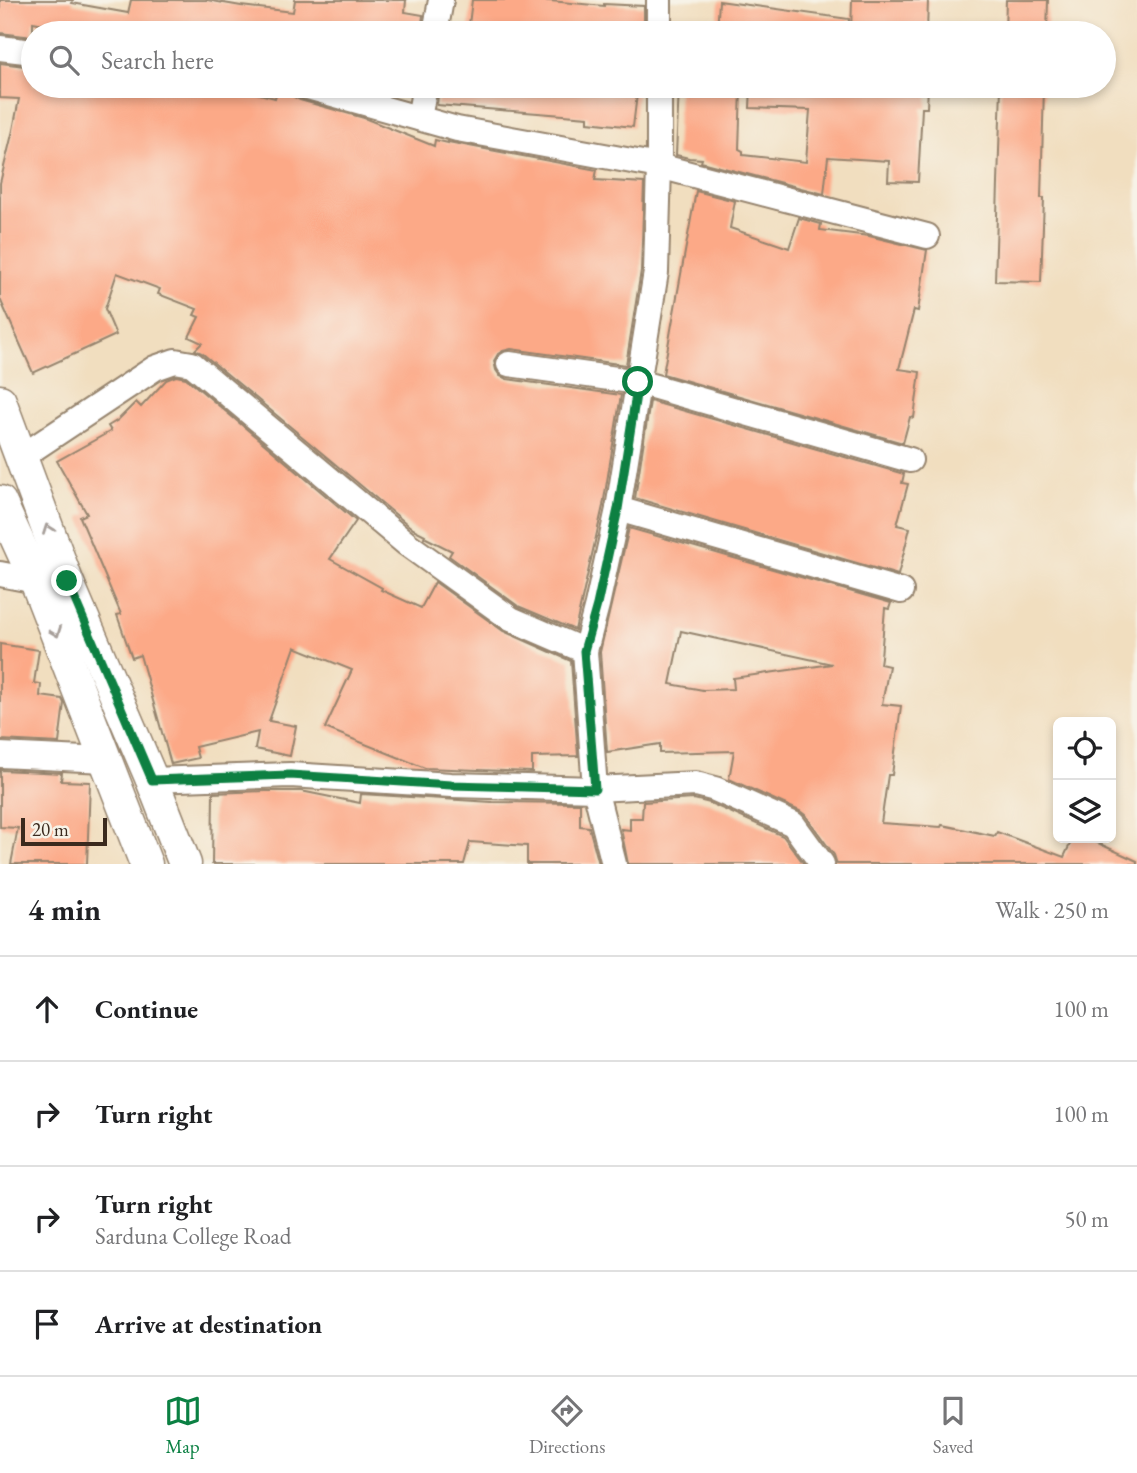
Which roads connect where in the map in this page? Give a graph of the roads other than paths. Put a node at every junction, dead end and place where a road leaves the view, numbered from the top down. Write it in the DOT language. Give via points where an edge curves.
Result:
graph roads {
  1 [pos="441,0"];
  2 [pos="659,0"];
  3 [pos="437,21"];
  4 [pos="659,21"];
  5 [pos="0,48"];
  6 [pos="21,51"];
  7 [pos="347,98"];
  8 [pos="423,98"];
  9 [pos="659,98"];
  10 [pos="419,118"];
  11 [pos="659,166"];
  12 [pos="927,236"];
  13 [pos="509,364"];
  14 [pos="638,382"];
  15 [pos="0,401"];
  16 [pos="21,457"];
  17 [pos="910,460"];
  18 [pos="0,502"];
  19 [pos="618,509"];
  20 [pos="0,574"];
  21 [pos="36,580"];
  22 [pos="67,581"];
  23 [pos="901,591"];
  24 [pos="584,651"];
  25 [pos="0,755"];
  26 [pos="105,760"];
  27 [pos="152,780"];
  28 [pos="595,789"];
  29 [pos="146,864"];
  30 [pos="185,864"];
  31 [pos="614,864"];
  32 [pos="821,864"];
  1 -- 3 [label="street"];
  2 -- 4 [label="street"];
  5 -- 6 [label="street"];
  7 -- 10 [label="street"];
  8 -- 10 [label="street"];
  9 -- 11 [label="street"];
  10 -- 11 [label="street"];
  11 -- 12 [label="street"];
  11 -- 14 [label="street" via="656,272"];
  13 -- 14 [label="street"];
  14 -- 17 [label="street"];
  14 -- 19 [label="street"];
  15 -- 16 [label="street"];
  22 -- 16 [label="street, one-way"];
  16 -- 24 [label="street" via="155,368 175,361 192,364 407,544 511,619"];
  18 -- 21 [label="street"];
  19 -- 23 [label="street"];
  19 -- 24 [label="street"];
  20 -- 21 [label="street"];
  21 -- 22 [label="street"];
  21 -- 26 [label="street, one-way"];
  22 -- 27 [label="street"];
  24 -- 28 [label="street"];
  25 -- 26 [label="street"];
  26 -- 29 [label="street"];
  27 -- 28 [label="street" via="290,775"];
  27 -- 30 [label="street"];
  28 -- 31 [label="street"];
  28 -- 32 [label="street" via="696,784 715,789 793,824"];
}
